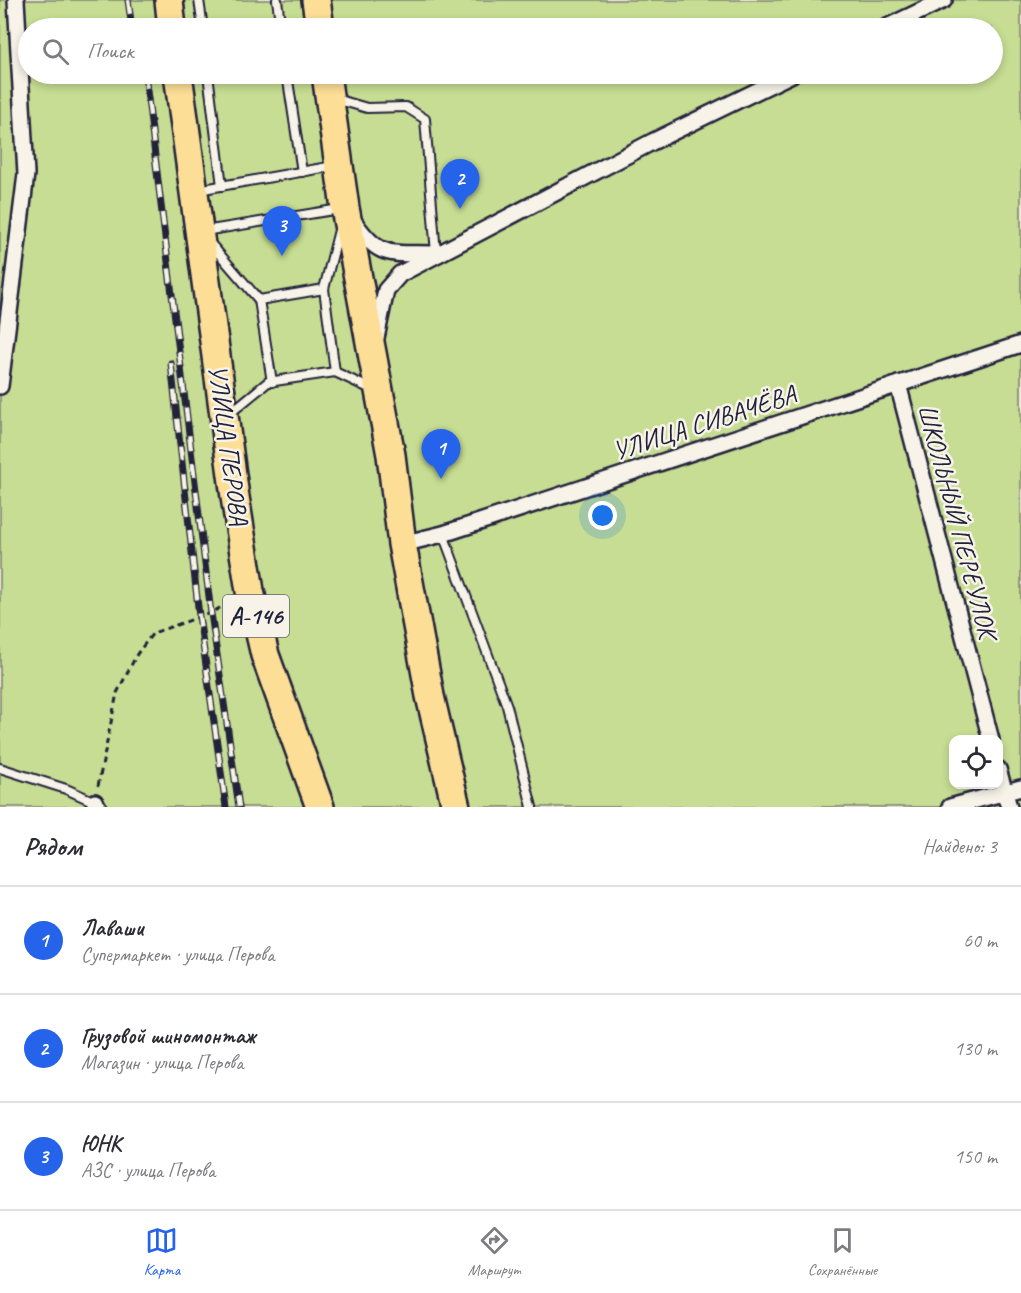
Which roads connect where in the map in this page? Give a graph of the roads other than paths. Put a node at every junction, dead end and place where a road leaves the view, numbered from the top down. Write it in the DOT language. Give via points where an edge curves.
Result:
graph roads {
  1 [pos="169,0"];
  2 [pos="199,0"];
  3 [pos="277,0"];
  4 [pos="316,0"];
  5 [pos="944,0"];
  6 [pos="16,4"];
  7 [pos="171,18"];
  8 [pos="201,18"];
  9 [pos="280,18"];
  10 [pos="319,18"];
  11 [pos="906,18"];
  12 [pos="18,38"];
  13 [pos="21,84"];
  14 [pos="179,84"];
  15 [pos="209,84"];
  16 [pos="289,84"];
  17 [pos="771,84"];
  18 [pos="328,85"];
  19 [pos="338,165"];
  20 [pos="302,172"];
  21 [pos="222,186"];
  22 [pos="194,191"];
  23 [pos="345,208"];
  24 [pos="200,232"];
  25 [pos="436,254"];
  26 [pos="324,289"];
  27 [pos="259,300"];
  28 [pos="1021,344"];
  29 [pos="372,351"];
  30 [pos="335,372"];
  31 [pos="272,382"];
  32 [pos="898,384"];
  33 [pos="0,386"];
  34 [pos="380,394"];
  35 [pos="225,417"];
  36 [pos="443,534"];
  37 [pos="402,544"];
  38 [pos="990,735"];
  39 [pos="0,768"];
  40 [pos="1003,784"];
  41 [pos="1021,788"];
  42 [pos="1007,799"];
  43 [pos="96,805"];
  44 [pos="320,807"];
  45 [pos="456,807"];
  46 [pos="532,807"];
  47 [pos="950,807"];
  1 -- 7 [label="highway"];
  2 -- 8 [label="lane"];
  3 -- 9 [label="lane"];
  4 -- 10 [label="highway"];
  5 -- 11 [label="street"];
  6 -- 12 [label="street"];
  13 -- 33 [label="street" via="26,174"];
  14 -- 22 [label="highway, УЛИЦА ПЕРОВА / А-146"];
  15 -- 21 [label="lane"];
  16 -- 20 [label="lane"];
  17 -- 25 [label="street"];
  18 -- 19 [label="highway"];
  18 -- 25 [label="lane" via="367,108 406,107 425,119"];
  19 -- 20 [label="lane"];
  19 -- 23 [label="highway"];
  20 -- 21 [label="lane"];
  21 -- 22 [label="lane"];
  22 -- 24 [label="highway, УЛИЦА ПЕРОВА / А-146"];
  23 -- 24 [label="lane"];
  23 -- 25 [label="street" via="367,240 384,253"];
  23 -- 26 [label="lane"];
  23 -- 29 [label="highway"];
  24 -- 27 [label="lane"];
  24 -- 35 [label="highway, УЛИЦА ПЕРОВА / А-146"];
  25 -- 29 [label="street" via="400,274 386,290"];
  26 -- 27 [label="lane"];
  26 -- 30 [label="lane"];
  27 -- 31 [label="lane"];
  28 -- 32 [label="street, УЛИЦА СИВАЧЁВА"];
  29 -- 34 [label="highway"];
  30 -- 31 [label="lane"];
  30 -- 34 [label="lane"];
  31 -- 35 [label="lane"];
  32 -- 36 [label="street, УЛИЦА СИВАЧЁВА"];
  32 -- 38 [label="street, ШКОЛЬНЫЙ ПЕРЕУЛОК"];
  34 -- 37 [label="highway"];
  35 -- 44 [label="highway, УЛИЦА ПЕРОВА / А-146" via="250,591 265,655"];
  36 -- 37 [label="street, УЛИЦА СИВАЧЁВА"];
  36 -- 46 [label="lane" via="507,706"];
  37 -- 45 [label="highway" via="430,696"];
  39 -- 43 [label="lane" via="66,789"];
  40 -- 42 [label="street"];
  41 -- 42 [label="street"];
  42 -- 47 [label="street"];
}
